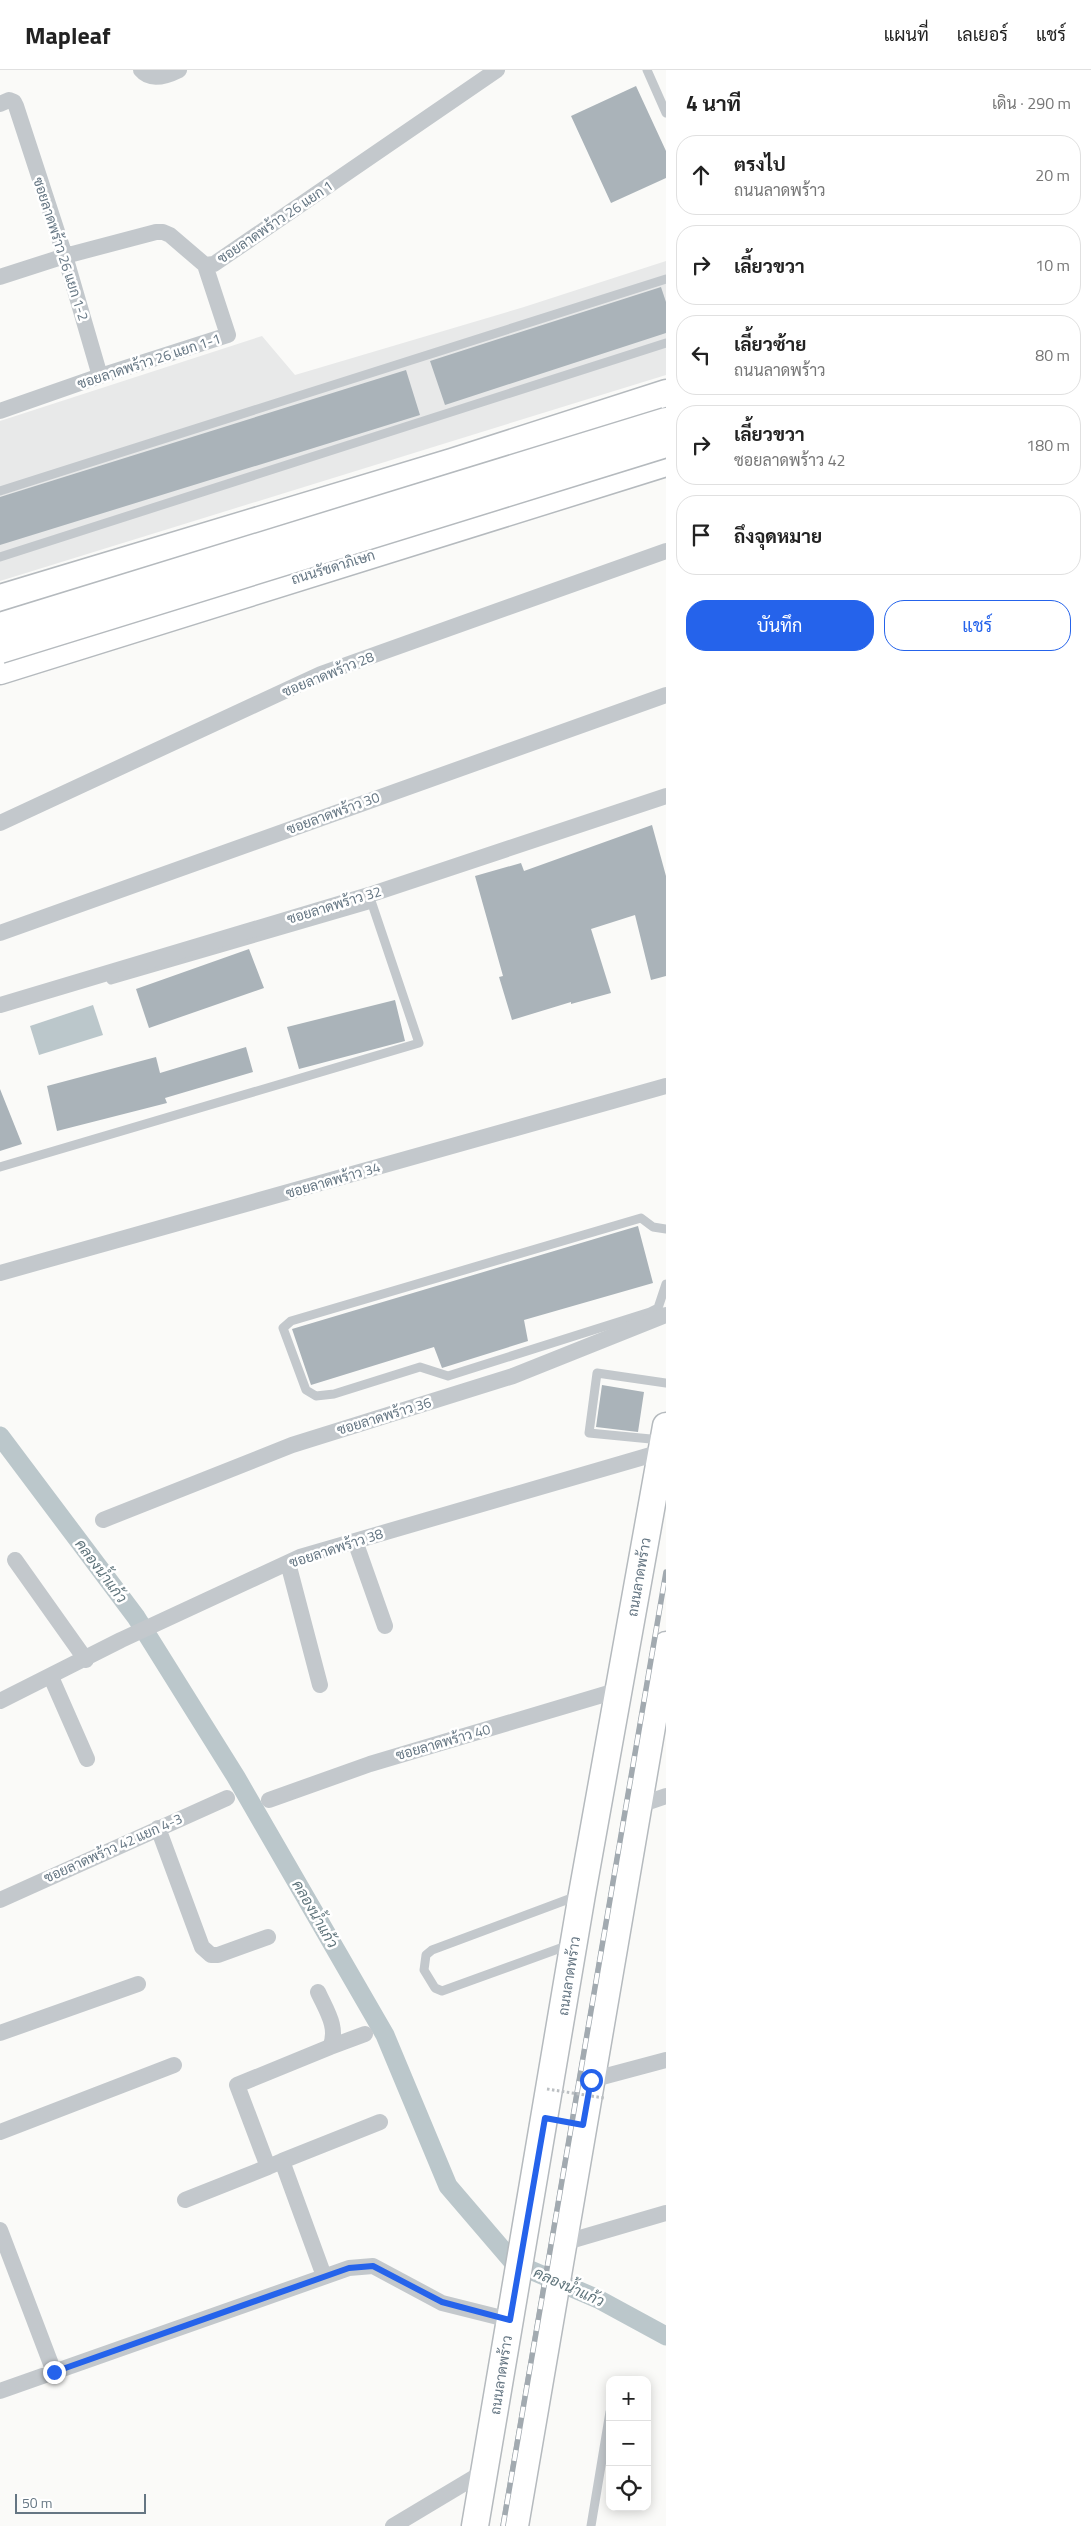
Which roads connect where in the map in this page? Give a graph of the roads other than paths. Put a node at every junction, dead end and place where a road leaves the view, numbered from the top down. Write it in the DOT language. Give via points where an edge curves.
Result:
graph roads {
  1 [pos="140,70"];
  2 [pos="179,70"];
  3 [pos="497,70"];
  4 [pos="647,70"];
  5 [pos="475,76"];
  6 [pos="0,104"];
  7 [pos="666,113"];
  8 [pos="64,256"];
  9 [pos="205,265"];
  10 [pos="0,277"];
  11 [pos="666,279"];
  12 [pos="666,343"];
  13 [pos="100,376"];
  14 [pos="666,393"];
  15 [pos="0,411"];
  16 [pos="666,420"];
  17 [pos="514,443"];
  18 [pos="666,444"];
  19 [pos="666,463"];
  20 [pos="0,491"];
  21 [pos="341,496"];
  22 [pos="534,504"];
  23 [pos="666,551"];
  24 [pos="0,557"];
  25 [pos="361,558"];
  26 [pos="0,598"];
  27 [pos="0,626"];
  28 [pos="0,650"];
  29 [pos="0,671"];
  30 [pos="666,695"];
  31 [pos="666,796"];
  32 [pos="0,823"];
  33 [pos="370,900"];
  34 [pos="0,933"];
  35 [pos="0,1005"];
  36 [pos="0,1013"];
  37 [pos="666,1086"];
  38 [pos="0,1167"];
  39 [pos="666,1229"];
  40 [pos="0,1273"];
  41 [pos="666,1284"];
  42 [pos="666,1315"];
  43 [pos="666,1383"];
  44 [pos="664,1440"];
  45 [pos="103,1520"];
  46 [pos="356,1541"];
  47 [pos="15,1560"];
  48 [pos="288,1563"];
  49 [pos="385,1626"];
  50 [pos="666,1645"];
  51 [pos="86,1660"];
  52 [pos="663,1676"];
  53 [pos="51,1677"];
  54 [pos="320,1685"];
  55 [pos="619,1690"];
  56 [pos="0,1701"];
  57 [pos="87,1759"];
  58 [pos="666,1796"];
  59 [pos="227,1798"];
  60 [pos="269,1800"];
  61 [pos="638,1806"];
  62 [pos="158,1828"];
  63 [pos="582,1894"];
  64 [pos="0,1900"];
  65 [pos="268,1937"];
  66 [pos="574,1943"];
  67 [pos="138,1984"];
  68 [pos="318,1992"];
  69 [pos="0,2033"];
  70 [pos="365,2034"];
  71 [pos="330,2047"];
  72 [pos="666,2060"];
  73 [pos="174,2065"];
  74 [pos="597,2089"];
  75 [pos="545,2118"];
  76 [pos="380,2122"];
  77 [pos="583,2125"];
  78 [pos="0,2132"];
  79 [pos="275,2164"];
  80 [pos="185,2200"];
  81 [pos="666,2213"];
  82 [pos="0,2230"];
  83 [pos="562,2249"];
  84 [pos="324,2276"];
  85 [pos="510,2320"];
  86 [pos="54,2372"];
  87 [pos="0,2391"];
  88 [pos="608,2421"];
  89 [pos="485,2470"];
  90 [pos="393,2526"];
  91 [pos="474,2526"];
  92 [pos="516,2526"];
  93 [pos="591,2526"];
  1 -- 2 [label="street" via="155,78"];
  3 -- 5 [label="street, ซอยลาดพร้าว 26 แยก 1"];
  4 -- 7 [label="lane"];
  5 -- 9 [label="street, ซอยลาดพร้าว 26 แยก 1" via="214,264"];
  6 -- 8 [label="street, ซอยลาดพร้าว 26 แยก 1-2" via="9,100 14,102"];
  8 -- 9 [label="street, ซอยลาดพร้าว 26 แยก 1" via="164,232"];
  8 -- 10 [label="street, ซอยลาดพร้าว 26 แยก 1"];
  8 -- 13 [label="street, ซอยลาดพร้าว 26 แยก 1-2"];
  9 -- 13 [label="street, ซอยลาดพร้าว 26 แยก 1-1" via="228,335"];
  11 -- 20 [label="lane"];
  12 -- 24 [label="lane"];
  13 -- 15 [label="street, ซอยลาดพร้าว 26 แยก 1-1"];
  14 -- 17 [label="main road"];
  16 -- 27 [label="main road, bridge"];
  17 -- 21 [label="main road"];
  17 -- 22 [label="main road" via="534,450 541,457 547,476 546,486"];
  18 -- 28 [label="main road, ถนนรัชดาภิเษก, bridge"];
  19 -- 22 [label="main road, ถนนรัชดาภิเษก"];
  21 -- 25 [label="main road" via="364,502 377,528 376,538"];
  21 -- 26 [label="main road"];
  22 -- 25 [label="main road, ถนนรัชดาภิเษก"];
  23 -- 32 [label="street, ซอยลาดพร้าว 28" via="321,674"];
  25 -- 29 [label="main road, ถนนรัชดาภิเษก"];
  30 -- 34 [label="street, ซอยลาดพร้าว 30"];
  31 -- 33 [label="street, ซอยลาดพร้าว 32"];
  33 -- 35 [label="street, ซอยลาดพร้าว 32"];
  33 -- 36 [label="lane"];
  33 -- 38 [label="lane" via="419,1043"];
  37 -- 40 [label="street, ซอยลาดพร้าว 34"];
  39 -- 41 [label="lane" via="653,1227 641,1218 291,1321 283,1328 306,1390 316,1396 334,1394 420,1367 448,1376 650,1312 658,1308"];
  42 -- 45 [label="street, ซอยลาดพร้าว 36" via="513,1376 292,1445"];
  43 -- 44 [label="lane" via="597,1372 589,1433"];
  44 -- 46 [label="street, ซอยลาดพร้าว 38"];
  44 -- 55 [label="main road, ถนนลาดพร้าว"];
  46 -- 48 [label="street, ซอยลาดพร้าว 38"];
  46 -- 49 [label="street"];
  47 -- 51 [label="street"];
  48 -- 51 [label="street, ซอยลาดพร้าว 38" via="121,1640"];
  48 -- 54 [label="street"];
  50 -- 52 [label="main road"];
  51 -- 53 [label="street, ซอยลาดพร้าว 38"];
  52 -- 61 [label="main road"];
  53 -- 56 [label="street, ซอยลาดพร้าว 38"];
  53 -- 57 [label="street"];
  55 -- 60 [label="street, ซอยลาดพร้าว 40" via="370,1764"];
  55 -- 63 [label="main road, ถนนลาดพร้าว"];
  58 -- 61 [label="street"];
  59 -- 62 [label="street, ซอยลาดพร้าว 42 แยก 4-3"];
  61 -- 74 [label="main road"];
  62 -- 64 [label="street, ซอยลาดพร้าว 42 แยก 4-3"];
  62 -- 65 [label="street" via="202,1947 211,1956"];
  63 -- 66 [label="main road, ถนนลาดพร้าว"];
  63 -- 66 [label="lane" via="432,1950 426,1955 424,1970 435,1988 442,1990"];
  66 -- 75 [label="main road, ถนนลาดพร้าว"];
  67 -- 69 [label="street"];
  68 -- 71 [label="street" via="334,2027 335,2037"];
  70 -- 71 [label="street"];
  71 -- 79 [label="street" via="237,2085"];
  72 -- 74 [label="street"];
  73 -- 78 [label="street"];
  74 -- 77 [label="main road"];
  75 -- 77 [label="main road"];
  75 -- 85 [label="main road, ถนนลาดพร้าว"];
  76 -- 79 [label="street"];
  77 -- 83 [label="main road"];
  79 -- 80 [label="street"];
  79 -- 84 [label="street"];
  81 -- 83 [label="street"];
  82 -- 86 [label="street"];
  83 -- 92 [label="main road"];
  84 -- 85 [label="street" via="349,2268 373,2266 442,2302"];
  84 -- 86 [label="street"];
  85 -- 89 [label="main road, ถนนลาดพร้าว"];
  86 -- 87 [label="street"];
  88 -- 93 [label="lane"];
  89 -- 90 [label="street"];
  89 -- 91 [label="main road, ถนนลาดพร้าว"];
}
